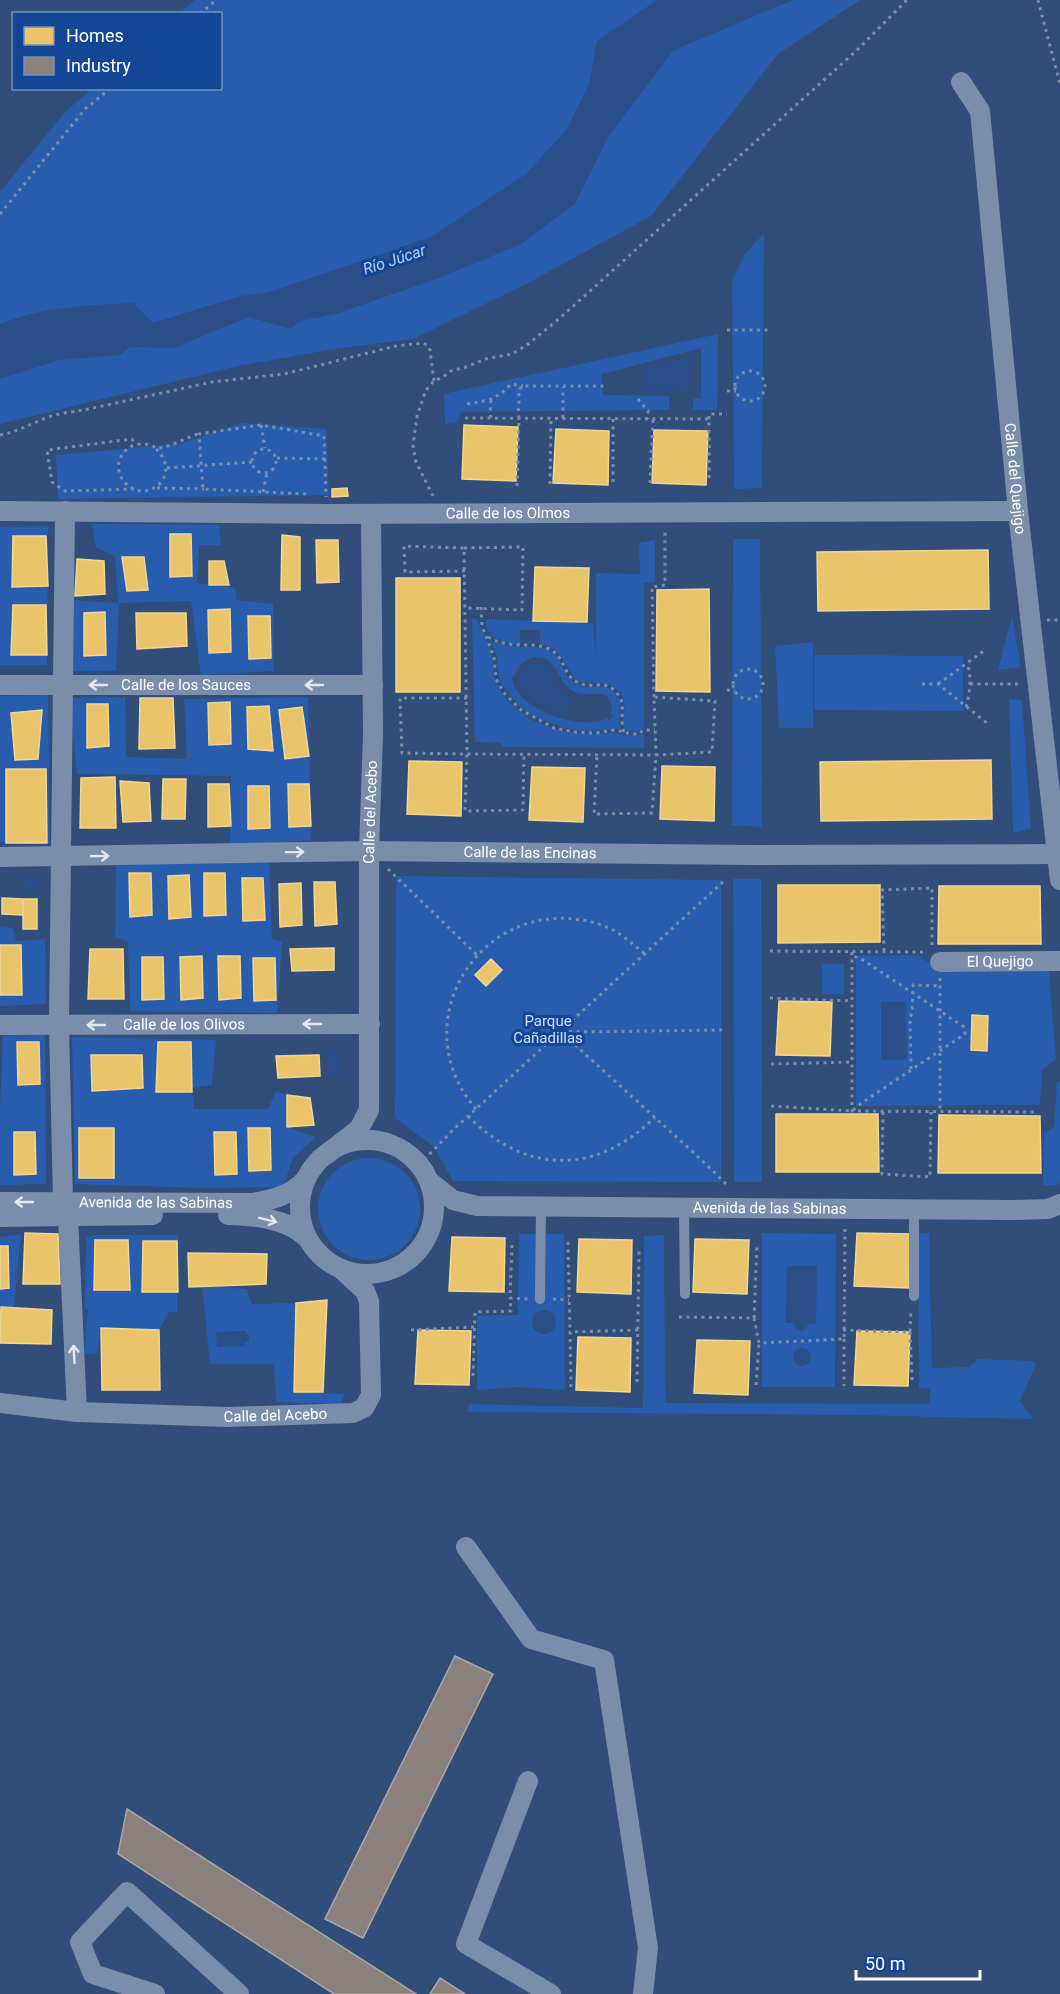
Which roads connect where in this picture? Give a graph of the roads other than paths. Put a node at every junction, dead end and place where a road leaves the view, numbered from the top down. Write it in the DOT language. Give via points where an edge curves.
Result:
graph roads {
  1 [pos="961,81"];
  2 [pos="0,511"];
  3 [pos="65,511"];
  4 [pos="1018,511"];
  5 [pos="371,514"];
  6 [pos="0,685"];
  7 [pos="64,685"];
  8 [pos="373,685"];
  9 [pos="369,851"];
  10 [pos="1058,854"];
  11 [pos="0,857"];
  12 [pos="62,857"];
  13 [pos="1060,880"];
  14 [pos="1060,961"];
  15 [pos="940,962"];
  16 [pos="370,1024"];
  17 [pos="0,1025"];
  18 [pos="59,1025"];
  19 [pos="369,1110"];
  20 [pos="396,1147"];
  21 [pos="327,1154"];
  22 [pos="424,1173"];
  23 [pos="306,1179"];
  24 [pos="0,1202"];
  25 [pos="477,1206"];
  26 [pos="1059,1206"];
  27 [pos="541,1207"];
  28 [pos="684,1208"];
  29 [pos="66,1209"];
  30 [pos="914,1209"];
  31 [pos="0,1217"];
  32 [pos="308,1238"];
  33 [pos="427,1238"];
  34 [pos="399,1267"];
  35 [pos="341,1269"];
  36 [pos="685,1294"];
  37 [pos="914,1296"];
  38 [pos="540,1299"];
  39 [pos="369,1301"];
  40 [pos="0,1403"];
  41 [pos="77,1412"];
  42 [pos="466,1547"];
  43 [pos="528,1781"];
  44 [pos="155,1994"];
  45 [pos="239,1994"];
  46 [pos="551,1994"];
  47 [pos="643,1994"];
  1 -- 4 [label="street, Calle del Quejigo" via="980,111"];
  2 -- 3 [label="street, Calle de los Olmos"];
  3 -- 5 [label="street, Calle de los Olmos"];
  3 -- 7 [label="street"];
  4 -- 5 [label="street, Calle de los Olmos"];
  4 -- 10 [label="street, Calle del Quejigo"];
  5 -- 8 [label="street, Calle del Acebo"];
  6 -- 7 [label="street, Calle de los Sauces"];
  8 -- 7 [label="street, Calle de los Sauces, one-way"];
  7 -- 12 [label="street"];
  8 -- 9 [label="street, Calle del Acebo"];
  9 -- 10 [label="street, Calle de las Encinas"];
  12 -- 9 [label="street, Calle de las Encinas, one-way"];
  9 -- 16 [label="street, Calle del Acebo"];
  10 -- 13 [label="street, Calle del Quejigo"];
  11 -- 12 [label="street, Calle de las Encinas"];
  12 -- 18 [label="street"];
  14 -- 15 [label="street, El Quejigo"];
  16 -- 18 [label="street, Calle de los Olivos, one-way"];
  16 -- 19 [label="street, Calle del Acebo"];
  17 -- 18 [label="street, Calle de los Olivos"];
  18 -- 29 [label="street"];
  19 -- 20 [label="street" via="378,1129"];
  19 -- 21 [label="street" via="359,1129"];
  20 -- 21 [label="street" via="378,1141 357,1141"];
  20 -- 22 [label="street"];
  21 -- 23 [label="street"];
  22 -- 25 [label="street, Avenida de las Sabinas" via="453,1200"];
  22 -- 33 [label="street" via="434,1208"];
  23 -- 29 [label="street, Avenida de las Sabinas" via="285,1195 252,1203"];
  23 -- 32 [label="street" via="298,1211"];
  29 -- 24 [label="street, Avenida de las Sabinas, one-way"];
  25 -- 27 [label="street, Avenida de las Sabinas"];
  25 -- 33 [label="street, Avenida de las Sabinas" via="449,1218"];
  26 -- 30 [label="street, Avenida de las Sabinas" via="1012,1210"];
  27 -- 28 [label="street, Avenida de las Sabinas"];
  27 -- 38 [label="lane"];
  28 -- 30 [label="street, Avenida de las Sabinas"];
  28 -- 36 [label="lane"];
  29 -- 31 [label="street, Avenida de las Sabinas"];
  29 -- 32 [label="street, Avenida de las Sabinas, one-way" via="252,1216 293,1227"];
  41 -- 29 [label="street, one-way"];
  30 -- 37 [label="lane"];
  32 -- 35 [label="street" via="325,1259"];
  33 -- 34 [label="street"];
  34 -- 35 [label="street" via="369,1274"];
  34 -- 39 [label="street" via="378,1283"];
  35 -- 39 [label="street" via="360,1285"];
  39 -- 41 [label="street, Calle del Acebo" via="370,1395 364,1408 353,1413 228,1417"];
  40 -- 41 [label="street, Calle del Acebo"];
  42 -- 47 [label="street" via="531,1639 603,1660 648,1948"];
  43 -- 46 [label="street" via="466,1944"];
  44 -- 45 [label="street" via="93,1974 80,1942 127,1892"];
}
